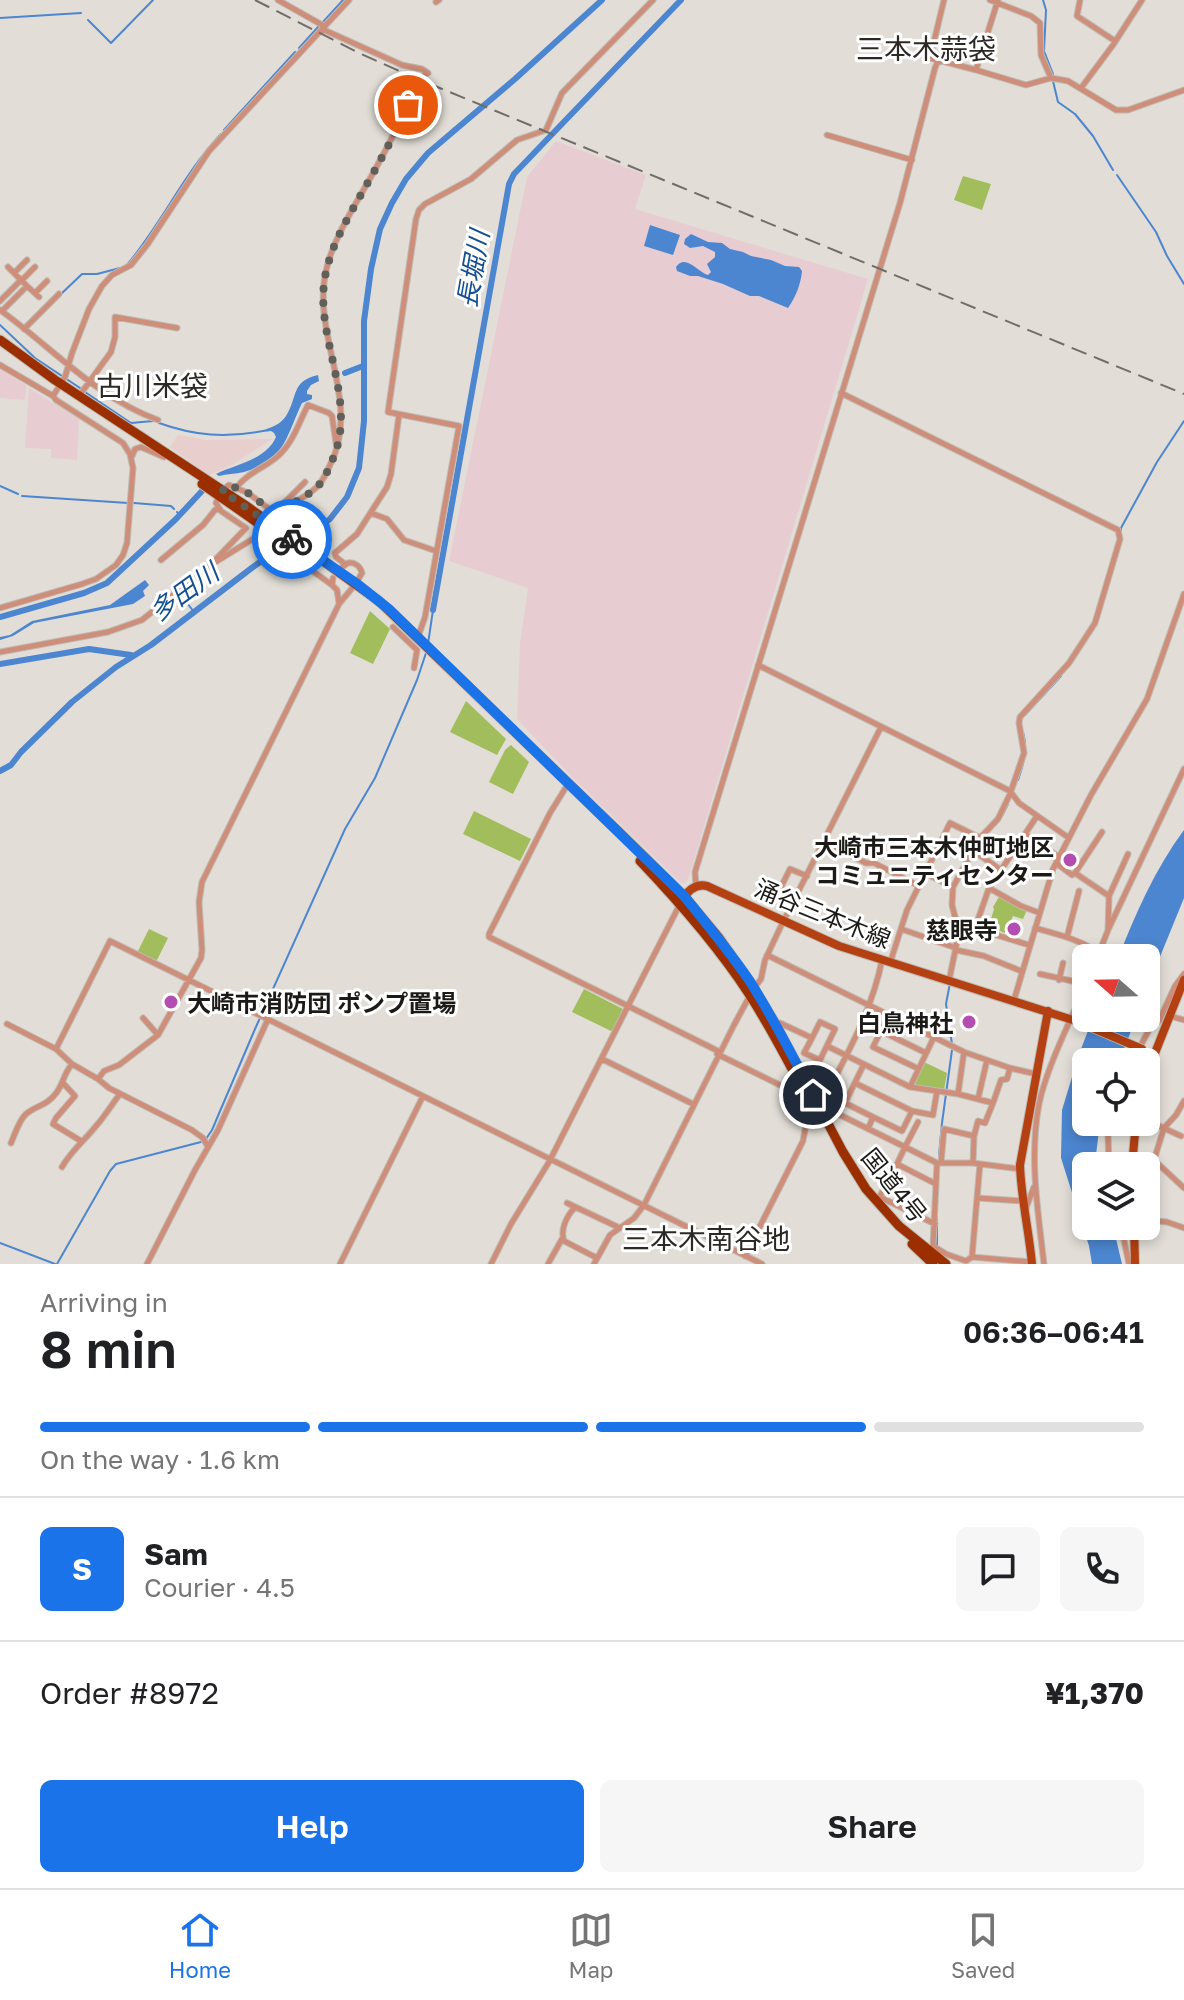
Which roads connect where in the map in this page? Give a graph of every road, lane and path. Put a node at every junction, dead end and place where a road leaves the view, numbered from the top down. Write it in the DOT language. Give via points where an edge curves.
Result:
graph roads {
  1 [pos="278,0"];
  2 [pos="349,0"];
  3 [pos="653,0"];
  4 [pos="944,0"];
  5 [pos="990,0"];
  6 [pos="1080,0"];
  7 [pos="1142,0"];
  8 [pos="998,2"];
  9 [pos="323,27"];
  10 [pos="1115,41"];
  11 [pos="942,61"];
  12 [pos="976,70"];
  13 [pos="1051,78"];
  14 [pos="1081,88"];
  15 [pos="1184,90"];
  16 [pos="827,135"];
  17 [pos="912,160"];
  18 [pos="27,260"];
  19 [pos="8,267"];
  20 [pos="35,267"];
  21 [pos="14,273"];
  22 [pos="21,280"];
  23 [pos="47,281"];
  24 [pos="27,286"];
  25 [pos="59,294"];
  26 [pos="0,301"];
  27 [pos="1,310"];
  28 [pos="177,328"];
  29 [pos="24,329"];
  30 [pos="0,340"];
  31 [pos="0,346"];
  32 [pos="0,365"];
  33 [pos="69,367"];
  34 [pos="90,382"];
  35 [pos="60,385"];
  36 [pos="82,392"];
  37 [pos="841,393"];
  38 [pos="399,415"];
  39 [pos="158,420"];
  40 [pos="338,446"];
  41 [pos="132,457"];
  42 [pos="164,457"];
  43 [pos="305,482"];
  44 [pos="237,487"];
  45 [pos="221,494"];
  46 [pos="220,509"];
  47 [pos="274,513"];
  48 [pos="371,513"];
  49 [pos="264,532"];
  50 [pos="436,551"];
  51 [pos="161,560"];
  52 [pos="209,566"];
  53 [pos="307,567"];
  54 [pos="354,585"];
  55 [pos="1184,594"];
  56 [pos="339,604"];
  57 [pos="0,608"];
  58 [pos="393,627"];
  59 [pos="420,644"];
  60 [pos="0,652"];
  61 [pos="758,665"];
  62 [pos="414,668"];
  63 [pos="881,727"];
  64 [pos="1184,769"];
  65 [pos="567,785"];
  66 [pos="1010,791"];
  67 [pos="1037,816"];
  68 [pos="1102,832"];
  69 [pos="1025,834"];
  70 [pos="980,838"];
  71 [pos="1069,838"];
  72 [pos="824,842"];
  73 [pos="973,851"];
  74 [pos="1128,854"];
  75 [pos="1057,860"];
  76 [pos="1001,870"];
  77 [pos="925,873"];
  78 [pos="1075,873"];
  79 [pos="807,876"];
  80 [pos="696,886"];
  81 [pos="919,886"];
  82 [pos="953,887"];
  83 [pos="989,888"];
  84 [pos="780,889"];
  85 [pos="1079,891"];
  86 [pos="1109,896"];
  87 [pos="682,899"];
  88 [pos="1040,913"];
  89 [pos="783,922"];
  90 [pos="956,923"];
  91 [pos="975,928"];
  92 [pos="1035,928"];
  93 [pos="901,929"];
  94 [pos="1108,930"];
  95 [pos="1067,937"];
  96 [pos="1083,944"];
  97 [pos="1102,944"];
  98 [pos="1029,945"];
  99 [pos="956,949"];
  100 [pos="767,955"];
  101 [pos="886,962"];
  102 [pos="1063,963"];
  103 [pos="1021,971"];
  104 [pos="1040,974"];
  105 [pos="1184,977"];
  106 [pos="188,979"];
  107 [pos="1059,980"];
  108 [pos="949,981"];
  109 [pos="1072,982"];
  110 [pos="752,991"];
  111 [pos="1014,1001"];
  112 [pos="870,1005"];
  113 [pos="628,1006"];
  114 [pos="1048,1011"];
  115 [pos="889,1015"];
  116 [pos="1170,1016"];
  117 [pos="263,1017"];
  118 [pos="143,1018"];
  119 [pos="1072,1019"];
  120 [pos="1184,1020"];
  121 [pos="7,1024"];
  122 [pos="1072,1024"];
  123 [pos="776,1025"];
  124 [pos="881,1031"];
  125 [pos="1102,1032"];
  126 [pos="158,1035"];
  127 [pos="934,1037"];
  128 [pos="812,1038"];
  129 [pos="693,1043"];
  130 [pos="827,1046"];
  131 [pos="1139,1048"];
  132 [pos="1140,1048"];
  133 [pos="1157,1048"];
  134 [pos="56,1049"];
  135 [pos="964,1052"];
  136 [pos="926,1053"];
  137 [pos="719,1054"];
  138 [pos="846,1055"];
  139 [pos="602,1059"];
  140 [pos="987,1060"];
  141 [pos="72,1064"];
  142 [pos="864,1064"];
  143 [pos="1010,1068"];
  144 [pos="919,1069"];
  145 [pos="1036,1074"];
  146 [pos="98,1079"];
  147 [pos="63,1083"];
  148 [pos="855,1083"];
  149 [pos="831,1086"];
  150 [pos="910,1087"];
  151 [pos="937,1091"];
  152 [pos="120,1094"];
  153 [pos="958,1094"];
  154 [pos="423,1096"];
  155 [pos="978,1099"];
  156 [pos="1184,1101"];
  157 [pos="993,1103"];
  158 [pos="693,1104"];
  159 [pos="818,1110"];
  160 [pos="912,1111"];
  161 [pos="873,1117"];
  162 [pos="808,1122"];
  163 [pos="918,1122"];
  164 [pos="1160,1126"];
  165 [pos="1164,1128"];
  166 [pos="868,1129"];
  167 [pos="974,1136"];
  168 [pos="1181,1136"];
  169 [pos="81,1141"];
  170 [pos="207,1142"];
  171 [pos="11,1143"];
  172 [pos="905,1147"];
  173 [pos="551,1160"];
  174 [pos="939,1163"];
  175 [pos="897,1164"];
  176 [pos="977,1164"];
  177 [pos="62,1167"];
  178 [pos="1020,1169"];
  179 [pos="936,1184"];
  180 [pos="1035,1186"];
  181 [pos="1184,1188"];
  182 [pos="977,1198"];
  183 [pos="878,1199"];
  184 [pos="567,1203"];
  185 [pos="644,1205"];
  186 [pos="1024,1206"];
  187 [pos="575,1207"];
  188 [pos="1160,1221"];
  189 [pos="935,1224"];
  190 [pos="620,1228"];
  191 [pos="1184,1228"];
  192 [pos="563,1238"];
  193 [pos="1125,1240"];
  194 [pos="1133,1240"];
  195 [pos="926,1250"];
  196 [pos="745,1256"];
  197 [pos="596,1261"];
  198 [pos="968,1261"];
  199 [pos="1032,1263"];
  200 [pos="147,1264"];
  201 [pos="340,1264"];
  202 [pos="491,1264"];
  203 [pos="548,1264"];
  204 [pos="762,1264"];
  205 [pos="935,1264"];
  206 [pos="946,1264"];
  207 [pos="953,1264"];
  208 [pos="1044,1264"];
  209 [pos="1132,1264"];
  1 -- 9 [label="street"];
  2 -- 9 [label="street"];
  3 -- 38 [label="street" via="562,93 546,130 517,140 471,179 419,210 388,412"];
  4 -- 11 [label="street" via="930,58"];
  5 -- 8 [label="street"];
  6 -- 10 [label="street" via="1077,16"];
  7 -- 10 [label="street"];
  8 -- 12 [label="street"];
  8 -- 13 [label="street" via="1040,23 1041,55"];
  9 -- 33 [label="street" via="209,151 131,265 102,286"];
  9 -- 40 [label="street" via="428,73 417,81 326,269 324,305 342,420"];
  10 -- 14 [label="street"];
  11 -- 12 [label="street"];
  11 -- 17 [label="street" via="935,68"];
  12 -- 13 [label="street" via="1026,85"];
  13 -- 14 [label="street"];
  14 -- 15 [label="street" via="1122,111"];
  16 -- 17 [label="street"];
  17 -- 37 [label="street"];
  18 -- 21 [label="street"];
  19 -- 21 [label="street"];
  20 -- 22 [label="street"];
  21 -- 22 [label="street"];
  22 -- 24 [label="street"];
  22 -- 26 [label="street"];
  23 -- 24 [label="street" via="37,295"];
  24 -- 27 [label="street"];
  25 -- 29 [label="street"];
  27 -- 29 [label="street"];
  28 -- 34 [label="street" via="115,317 111,352"];
  29 -- 33 [label="street"];
  30 -- 35 [label="highway, 国道4号"];
  31 -- 35 [label="highway, 国道4号"];
  32 -- 35 [label="street"];
  33 -- 34 [label="street"];
  33 -- 35 [label="street"];
  34 -- 36 [label="street"];
  34 -- 39 [label="street"];
  35 -- 36 [label="highway, 国道4号"];
  35 -- 41 [label="street" via="56,400 123,443"];
  35 -- 42 [label="highway, 国道4号"];
  36 -- 45 [label="highway, 国道4号"];
  37 -- 61 [label="street"];
  37 -- 66 [label="street" via="1118,530 1120,541 1095,623 1069,663 1019,720 1024,757"];
  38 -- 48 [label="street" via="391,474"];
  38 -- 50 [label="street" via="459,426"];
  40 -- 44 [label="street" via="332,416 308,405 282,453"];
  40 -- 47 [label="street" via="320,484"];
  41 -- 42 [label="street" via="141,447"];
  41 -- 57 [label="street" via="128,536 120,561 89,582"];
  42 -- 45 [label="highway, 国道4号"];
  43 -- 47 [label="street"];
  44 -- 45 [label="street" via="227,485"];
  44 -- 47 [label="street"];
  45 -- 46 [label="street" via="216,503"];
  45 -- 54 [label="highway, 国道4号"];
  46 -- 51 [label="street"];
  46 -- 52 [label="street" via="246,528"];
  48 -- 50 [label="street" via="387,519 404,540"];
  48 -- 54 [label="street" via="335,553 343,566 355,563 361,569"];
  49 -- 52 [label="street"];
  50 -- 59 [label="street"];
  52 -- 60 [label="street" via="142,620 108,632"];
  53 -- 56 [label="street" via="333,582"];
  54 -- 56 [label="street"];
  54 -- 59 [label="highway, 国道4号" via="379,601"];
  55 -- 71 [label="street" via="1147,699"];
  56 -- 106 [label="street" via="202,882 202,955"];
  58 -- 59 [label="street"];
  59 -- 62 [label="street"];
  59 -- 65 [label="highway, 国道4号"];
  61 -- 63 [label="street"];
  61 -- 80 [label="street" via="695,872"];
  63 -- 66 [label="street"];
  63 -- 72 [label="street"];
  64 -- 94 [label="street"];
  65 -- 87 [label="highway, 国道4号"];
  65 -- 113 [label="street" via="489,936"];
  66 -- 67 [label="street"];
  66 -- 70 [label="street" via="998,819"];
  67 -- 69 [label="street"];
  67 -- 71 [label="street"];
  68 -- 78 [label="street"];
  69 -- 75 [label="street"];
  69 -- 76 [label="street"];
  70 -- 73 [label="street"];
  70 -- 77 [label="street" via="950,823"];
  71 -- 75 [label="street"];
  72 -- 79 [label="street"];
  72 -- 81 [label="street"];
  73 -- 76 [label="street"];
  73 -- 82 [label="street"];
  74 -- 86 [label="street"];
  75 -- 78 [label="street"];
  75 -- 88 [label="street"];
  76 -- 83 [label="street"];
  77 -- 81 [label="street"];
  77 -- 82 [label="street"];
  78 -- 86 [label="street"];
  79 -- 84 [label="street" via="790,869"];
  79 -- 89 [label="street"];
  80 -- 87 [label="main road"];
  80 -- 89 [label="main road, 涌谷三本木線" via="711,887"];
  81 -- 93 [label="street"];
  82 -- 90 [label="street"];
  83 -- 88 [label="street"];
  83 -- 91 [label="street"];
  85 -- 95 [label="street"];
  86 -- 94 [label="street"];
  87 -- 110 [label="highway, 国道4号"];
  87 -- 113 [label="street"];
  88 -- 92 [label="street"];
  89 -- 100 [label="street"];
  89 -- 101 [label="main road, 涌谷三本木線"];
  90 -- 91 [label="street"];
  90 -- 99 [label="street"];
  91 -- 98 [label="street"];
  92 -- 95 [label="street"];
  92 -- 98 [label="street"];
  93 -- 99 [label="street"];
  93 -- 101 [label="street"];
  94 -- 97 [label="street"];
  95 -- 96 [label="street"];
  98 -- 103 [label="street"];
  99 -- 103 [label="street"];
  99 -- 108 [label="street"];
  100 -- 110 [label="street"];
  100 -- 112 [label="street"];
  101 -- 108 [label="main road, 涌谷三本木線"];
  101 -- 112 [label="street"];
  102 -- 107 [label="street"];
  103 -- 111 [label="street"];
  104 -- 107 [label="street"];
  105 -- 116 [label="main road"];
  105 -- 131 [label="street"];
  106 -- 117 [label="street"];
  106 -- 126 [label="street"];
  106 -- 134 [label="street" via="110,941"];
  107 -- 109 [label="street"];
  108 -- 111 [label="main road, 涌谷三本木線"];
  110 -- 123 [label="highway, 国道4号"];
  110 -- 137 [label="street"];
  110 -- 159 [label="highway, 国道4号"];
  111 -- 114 [label="main road, 涌谷三本木線"];
  112 -- 115 [label="street"];
  112 -- 138 [label="street"];
  113 -- 137 [label="street"];
  113 -- 139 [label="street"];
  114 -- 119 [label="main road, 涌谷三本木線"];
  114 -- 145 [label="main road"];
  115 -- 124 [label="street"];
  115 -- 127 [label="street"];
  116 -- 120 [label="street"];
  116 -- 133 [label="main road"];
  117 -- 154 [label="street"];
  117 -- 170 [label="street"];
  118 -- 126 [label="street"];
  121 -- 134 [label="street"];
  122 -- 180 [label="street" via="1039,1103"];
  123 -- 128 [label="street"];
  123 -- 159 [label="highway, 国道4号"];
  124 -- 136 [label="street"];
  124 -- 144 [label="street" via="873,1047"];
  125 -- 132 [label="main road, 涌谷三本木線, bridge"];
  126 -- 146 [label="street"];
  127 -- 135 [label="street"];
  127 -- 136 [label="street"];
  128 -- 130 [label="street" via="804,1053 820,1060"];
  128 -- 130 [label="street" via="820,1022 835,1029"];
  129 -- 137 [label="street"];
  130 -- 138 [label="street"];
  134 -- 141 [label="street"];
  135 -- 140 [label="street"];
  135 -- 153 [label="street"];
  136 -- 144 [label="street"];
  137 -- 158 [label="street"];
  137 -- 162 [label="street" via="796,1093"];
  138 -- 142 [label="street"];
  138 -- 149 [label="street"];
  139 -- 158 [label="street"];
  139 -- 173 [label="street"];
  140 -- 143 [label="street"];
  140 -- 155 [label="street"];
  141 -- 146 [label="street"];
  141 -- 147 [label="street"];
  142 -- 148 [label="street"];
  142 -- 150 [label="street"];
  143 -- 145 [label="street"];
  143 -- 157 [label="street"];
  144 -- 150 [label="street"];
  145 -- 178 [label="main road"];
  146 -- 152 [label="street"];
  147 -- 169 [label="street" via="75,1096 53,1124"];
  147 -- 171 [label="street" via="48,1103 26,1114"];
  148 -- 160 [label="street"];
  148 -- 161 [label="street" via="845,1103"];
  149 -- 159 [label="street"];
  149 -- 166 [label="street" via="838,1092 830,1110"];
  150 -- 151 [label="street"];
  151 -- 153 [label="street"];
  151 -- 160 [label="street" via="933,1115"];
  152 -- 169 [label="street"];
  152 -- 170 [label="street"];
  153 -- 155 [label="street"];
  154 -- 173 [label="street"];
  154 -- 201 [label="street"];
  155 -- 157 [label="street"];
  156 -- 165 [label="street"];
  157 -- 167 [label="street" via="985,1123 978,1121"];
  158 -- 185 [label="street"];
  159 -- 162 [label="street"];
  159 -- 183 [label="highway, 国道4号" via="850,1165"];
  159 -- 205 [label="highway, 国道4号" via="865,1194 894,1229"];
  160 -- 161 [label="street" via="902,1131"];
  161 -- 166 [label="street"];
  162 -- 196 [label="street"];
  163 -- 172 [label="street"];
  164 -- 165 [label="street"];
  165 -- 168 [label="street"];
  165 -- 181 [label="street" via="1154,1160"];
  166 -- 172 [label="street"];
  167 -- 174 [label="street" via="944,1129"];
  167 -- 176 [label="street"];
  169 -- 177 [label="street"];
  170 -- 200 [label="street"];
  172 -- 174 [label="street"];
  172 -- 175 [label="street"];
  173 -- 185 [label="street"];
  173 -- 202 [label="street"];
  174 -- 176 [label="street"];
  174 -- 179 [label="street"];
  175 -- 179 [label="street"];
  175 -- 183 [label="street"];
  176 -- 178 [label="street"];
  176 -- 182 [label="street"];
  178 -- 186 [label="main road"];
  179 -- 189 [label="street"];
  180 -- 186 [label="street"];
  180 -- 208 [label="street"];
  182 -- 186 [label="street"];
  182 -- 198 [label="street"];
  183 -- 189 [label="street"];
  183 -- 195 [label="highway, 国道4号"];
  184 -- 187 [label="street"];
  185 -- 190 [label="street"];
  185 -- 196 [label="street"];
  186 -- 199 [label="main road"];
  187 -- 190 [label="street"];
  187 -- 192 [label="street"];
  188 -- 191 [label="street"];
  189 -- 198 [label="street" via="933,1246"];
  190 -- 197 [label="street"];
  192 -- 197 [label="street"];
  192 -- 203 [label="street"];
  193 -- 209 [label="street"];
  194 -- 209 [label="main road"];
  195 -- 206 [label="highway, 国道4号"];
  195 -- 207 [label="highway"];
  196 -- 204 [label="street"];
  198 -- 199 [label="street"];
}
